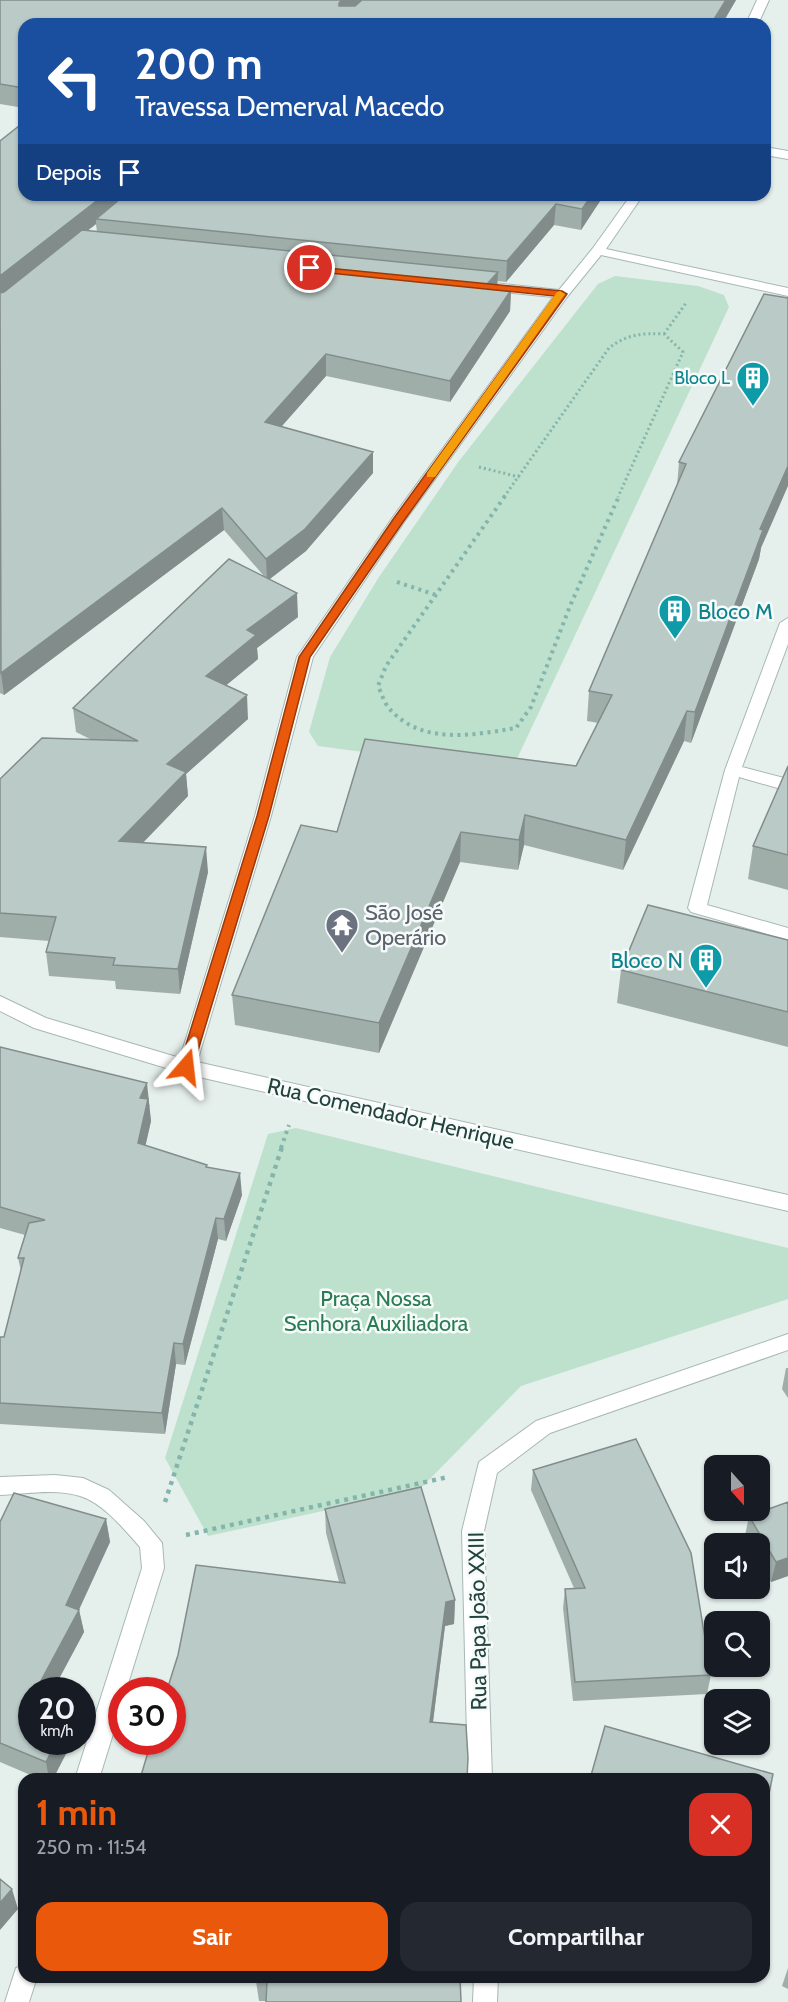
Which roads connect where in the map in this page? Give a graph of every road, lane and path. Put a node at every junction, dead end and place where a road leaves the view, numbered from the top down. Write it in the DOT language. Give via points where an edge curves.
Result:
graph roads {
  1 [pos="763,0"];
  2 [pos="755,18"];
  3 [pos="771,152"];
  4 [pos="788,155"];
  5 [pos="633,201"];
  6 [pos="598,251"];
  7 [pos="456,283"];
  8 [pos="788,292"];
  9 [pos="562,294"];
  10 [pos="691,295"];
  11 [pos="664,334"];
  12 [pos="469,464"];
  13 [pos="519,477"];
  14 [pos="390,580"];
  15 [pos="436,595"];
  16 [pos="788,623"];
  17 [pos="785,646"];
  18 [pos="733,770"];
  19 [pos="788,785"];
  20 [pos="788,934"];
  21 [pos="0,1003"];
  22 [pos="186,1067"];
  23 [pos="300,1093"];
  24 [pos="788,1203"];
  25 [pos="788,1342"];
  26 [pos="487,1468"];
  27 [pos="0,1486"];
  28 [pos="151,1543"];
  29 [pos="89,1773"];
  30 [pos="480,1773"];
  31 [pos="23,1983"];
  32 [pos="486,1983"];
  33 [pos="17,2002"];
  34 [pos="485,2002"];
  1 -- 2 [label="street"];
  3 -- 4 [label="street"];
  5 -- 6 [label="street"];
  6 -- 8 [label="street"];
  6 -- 9 [label="street"];
  7 -- 9 [label="street"];
  9 -- 22 [label="street" via="304,657 263,816"];
  10 -- 11 [label="path"];
  11 -- 13 [label="path" via="639,333 622,338 609,348"];
  11 -- 15 [label="path" via="683,352 570,606 531,707 516,728 438,735 412,726 388,707 378,686 386,666"];
  12 -- 13 [label="path"];
  13 -- 15 [label="path"];
  14 -- 15 [label="path"];
  16 -- 17 [label="street"];
  17 -- 18 [label="street"];
  18 -- 19 [label="street"];
  18 -- 20 [label="street" via="697,908"];
  21 -- 22 [label="street, Rua Comendador Henrique" via="40,1023"];
  22 -- 23 [label="street, Rua Comendador Henrique"];
  23 -- 24 [label="street, Rua Comendador Henrique"];
  23 -- 28 [label="path"];
  25 -- 26 [label="street" via="543,1427"];
  26 -- 28 [label="path"];
  26 -- 30 [label="street, Rua Papa João XXIII" via="473,1531"];
  27 -- 28 [label="street" via="83,1487 119,1509"];
  28 -- 29 [label="street" via="153,1568"];
  31 -- 33 [label="street"];
  32 -- 34 [label="street"];
}
